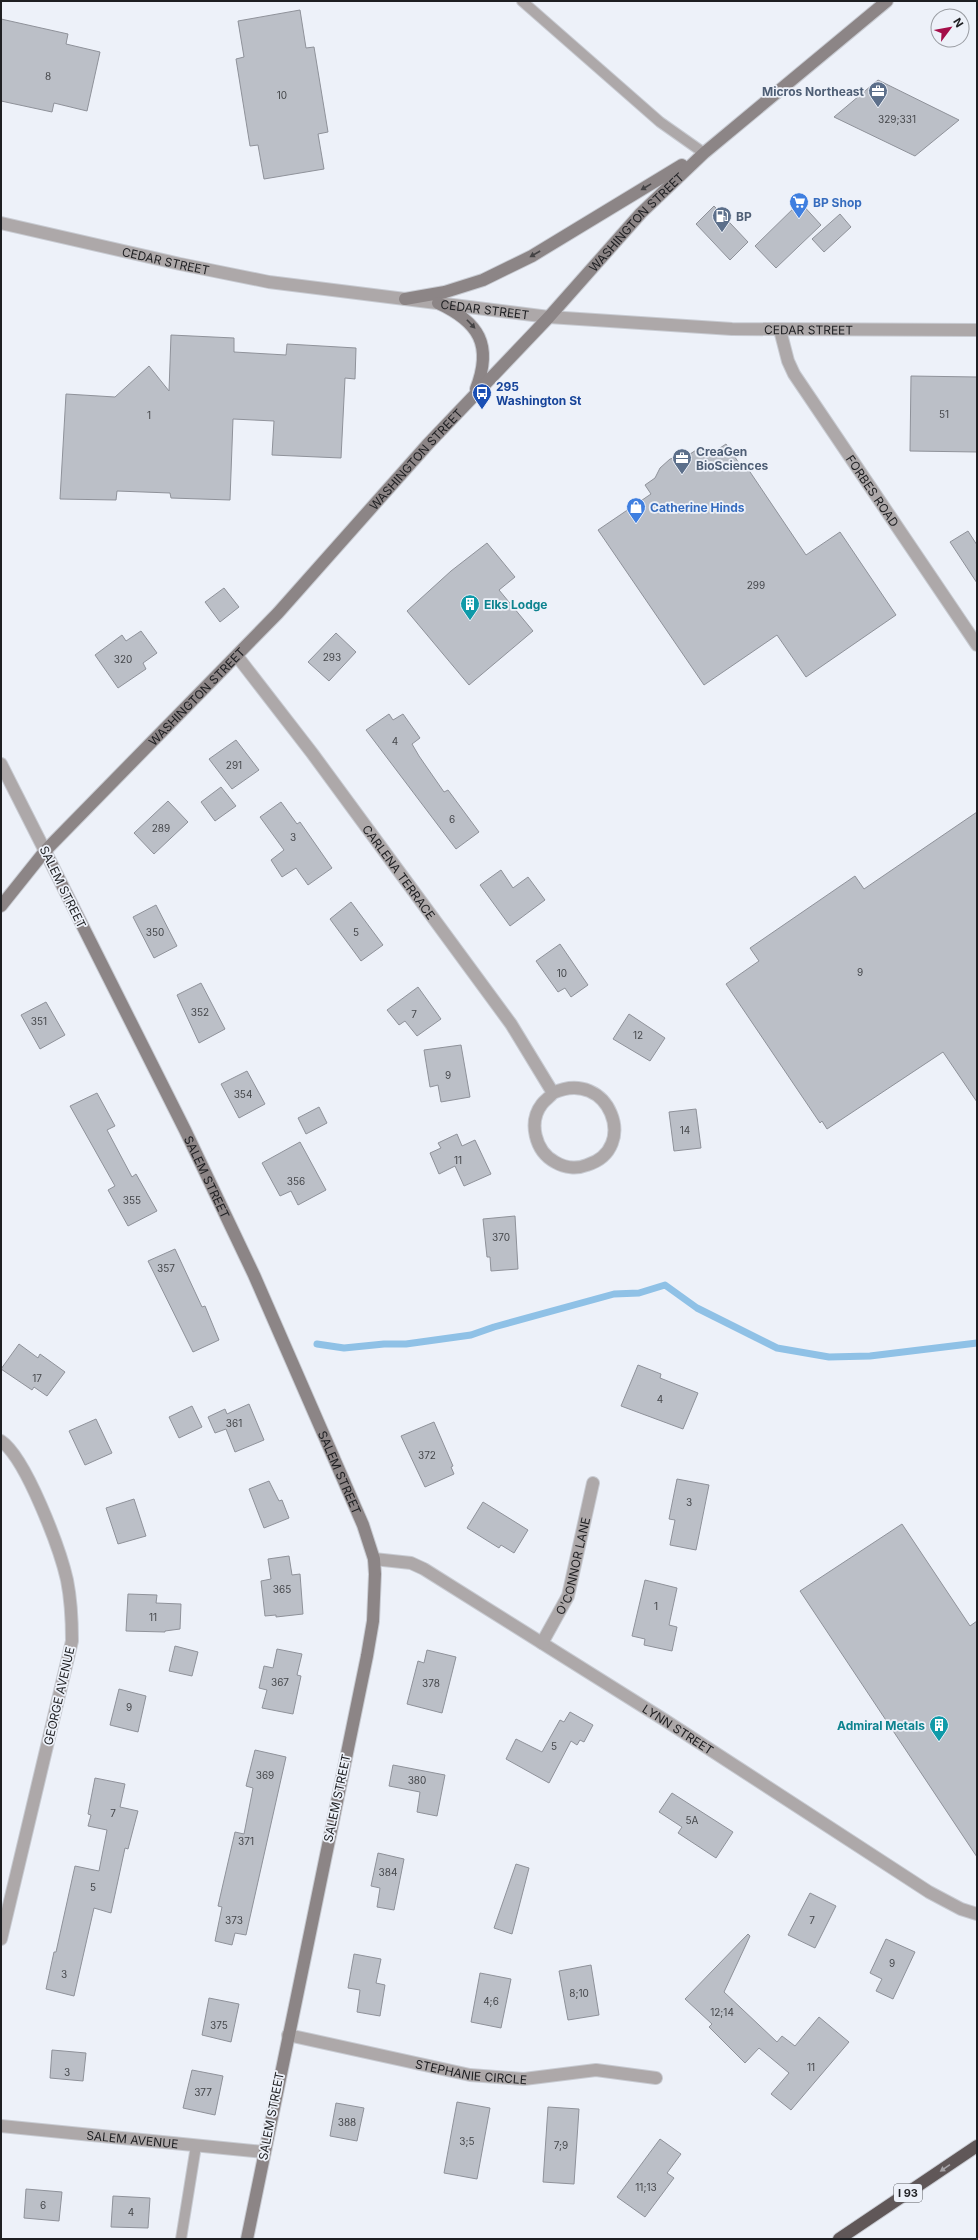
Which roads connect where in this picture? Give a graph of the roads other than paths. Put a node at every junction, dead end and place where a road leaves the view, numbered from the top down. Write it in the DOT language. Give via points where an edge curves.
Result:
graph roads {
  1 [pos="522,1"];
  2 [pos="887,1"];
  3 [pos="704,152"];
  4 [pos="1,223"];
  5 [pos="405,299"];
  6 [pos="438,303"];
  7 [pos="548,317"];
  8 [pos="780,330"];
  9 [pos="977,330"];
  10 [pos="474,394"];
  11 [pos="977,645"];
  12 [pos="237,656"];
  13 [pos="1,764"];
  14 [pos="45,851"];
  15 [pos="1,906"];
  16 [pos="553,1094"];
  17 [pos="1,1441"];
  18 [pos="593,1483"];
  19 [pos="374,1559"];
  20 [pos="542,1643"];
  21 [pos="977,1914"];
  22 [pos="1,1939"];
  23 [pos="288,2035"];
  24 [pos="656,2078"];
  25 [pos="1,2126"];
  26 [pos="196,2146"];
  27 [pos="977,2146"];
  28 [pos="264,2152"];
  29 [pos="181,2239"];
  30 [pos="247,2239"];
  31 [pos="839,2239"];
  1 -- 3 [label="lane" via="660,122"];
  2 -- 3 [label="main road, WASHINGTON STREET"];
  3 -- 5 [label="main road, one-way" via="511,267 460,288"];
  3 -- 7 [label="main road, WASHINGTON STREET" via="635,219"];
  4 -- 5 [label="street, CEDAR STREET" via="269,282"];
  5 -- 6 [label="street, CEDAR STREET"];
  6 -- 7 [label="street, CEDAR STREET"];
  6 -- 10 [label="main road, one-way" via="472,324 480,339 484,365"];
  7 -- 8 [label="street, CEDAR STREET"];
  7 -- 10 [label="main road, WASHINGTON STREET"];
  8 -- 9 [label="street, CEDAR STREET"];
  8 -- 11 [label="street, FORBES ROAD" via="792,371"];
  10 -- 12 [label="main road, WASHINGTON STREET" via="319,569"];
  12 -- 14 [label="main road, WASHINGTON STREET"];
  12 -- 16 [label="street, CARLENA TERRACE" via="312,753 502,1012"];
  13 -- 14 [label="street, SALEM STREET"];
  14 -- 15 [label="main road, WASHINGTON STREET"];
  14 -- 19 [label="main road, SALEM STREET" via="185,1130 254,1275 346,1484"];
  16 -- 16 [label="street" via="577,1088 592,1092 603,1099 610,1109 614,1122 612,1141 603,1156 591,1164 577,1167 562,1166 546,1156 536,1137 535,1121 542,1104"];
  17 -- 22 [label="street, GEORGE AVENUE" via="16,1456 28,1478 61,1557 70,1598 72,1641"];
  18 -- 20 [label="street, O'CONNOR LANE" via="568,1596"];
  19 -- 20 [label="street, LYNN STREET" via="411,1564 424,1569"];
  19 -- 23 [label="main road, SALEM STREET" via="374,1604 367,1656"];
  20 -- 21 [label="street, LYNN STREET" via="929,1892 961,1909"];
  23 -- 24 [label="street, STEPHANIE CIRCLE" via="470,2075 524,2079 596,2070"];
  23 -- 28 [label="main road, SALEM STREET"];
  25 -- 26 [label="street, SALEM AVENUE"];
  26 -- 28 [label="street, SALEM AVENUE"];
  26 -- 29 [label="lane"];
  27 -- 31 [label="highway, I 93, one-way"];
  28 -- 30 [label="main road, SALEM STREET"];
}
